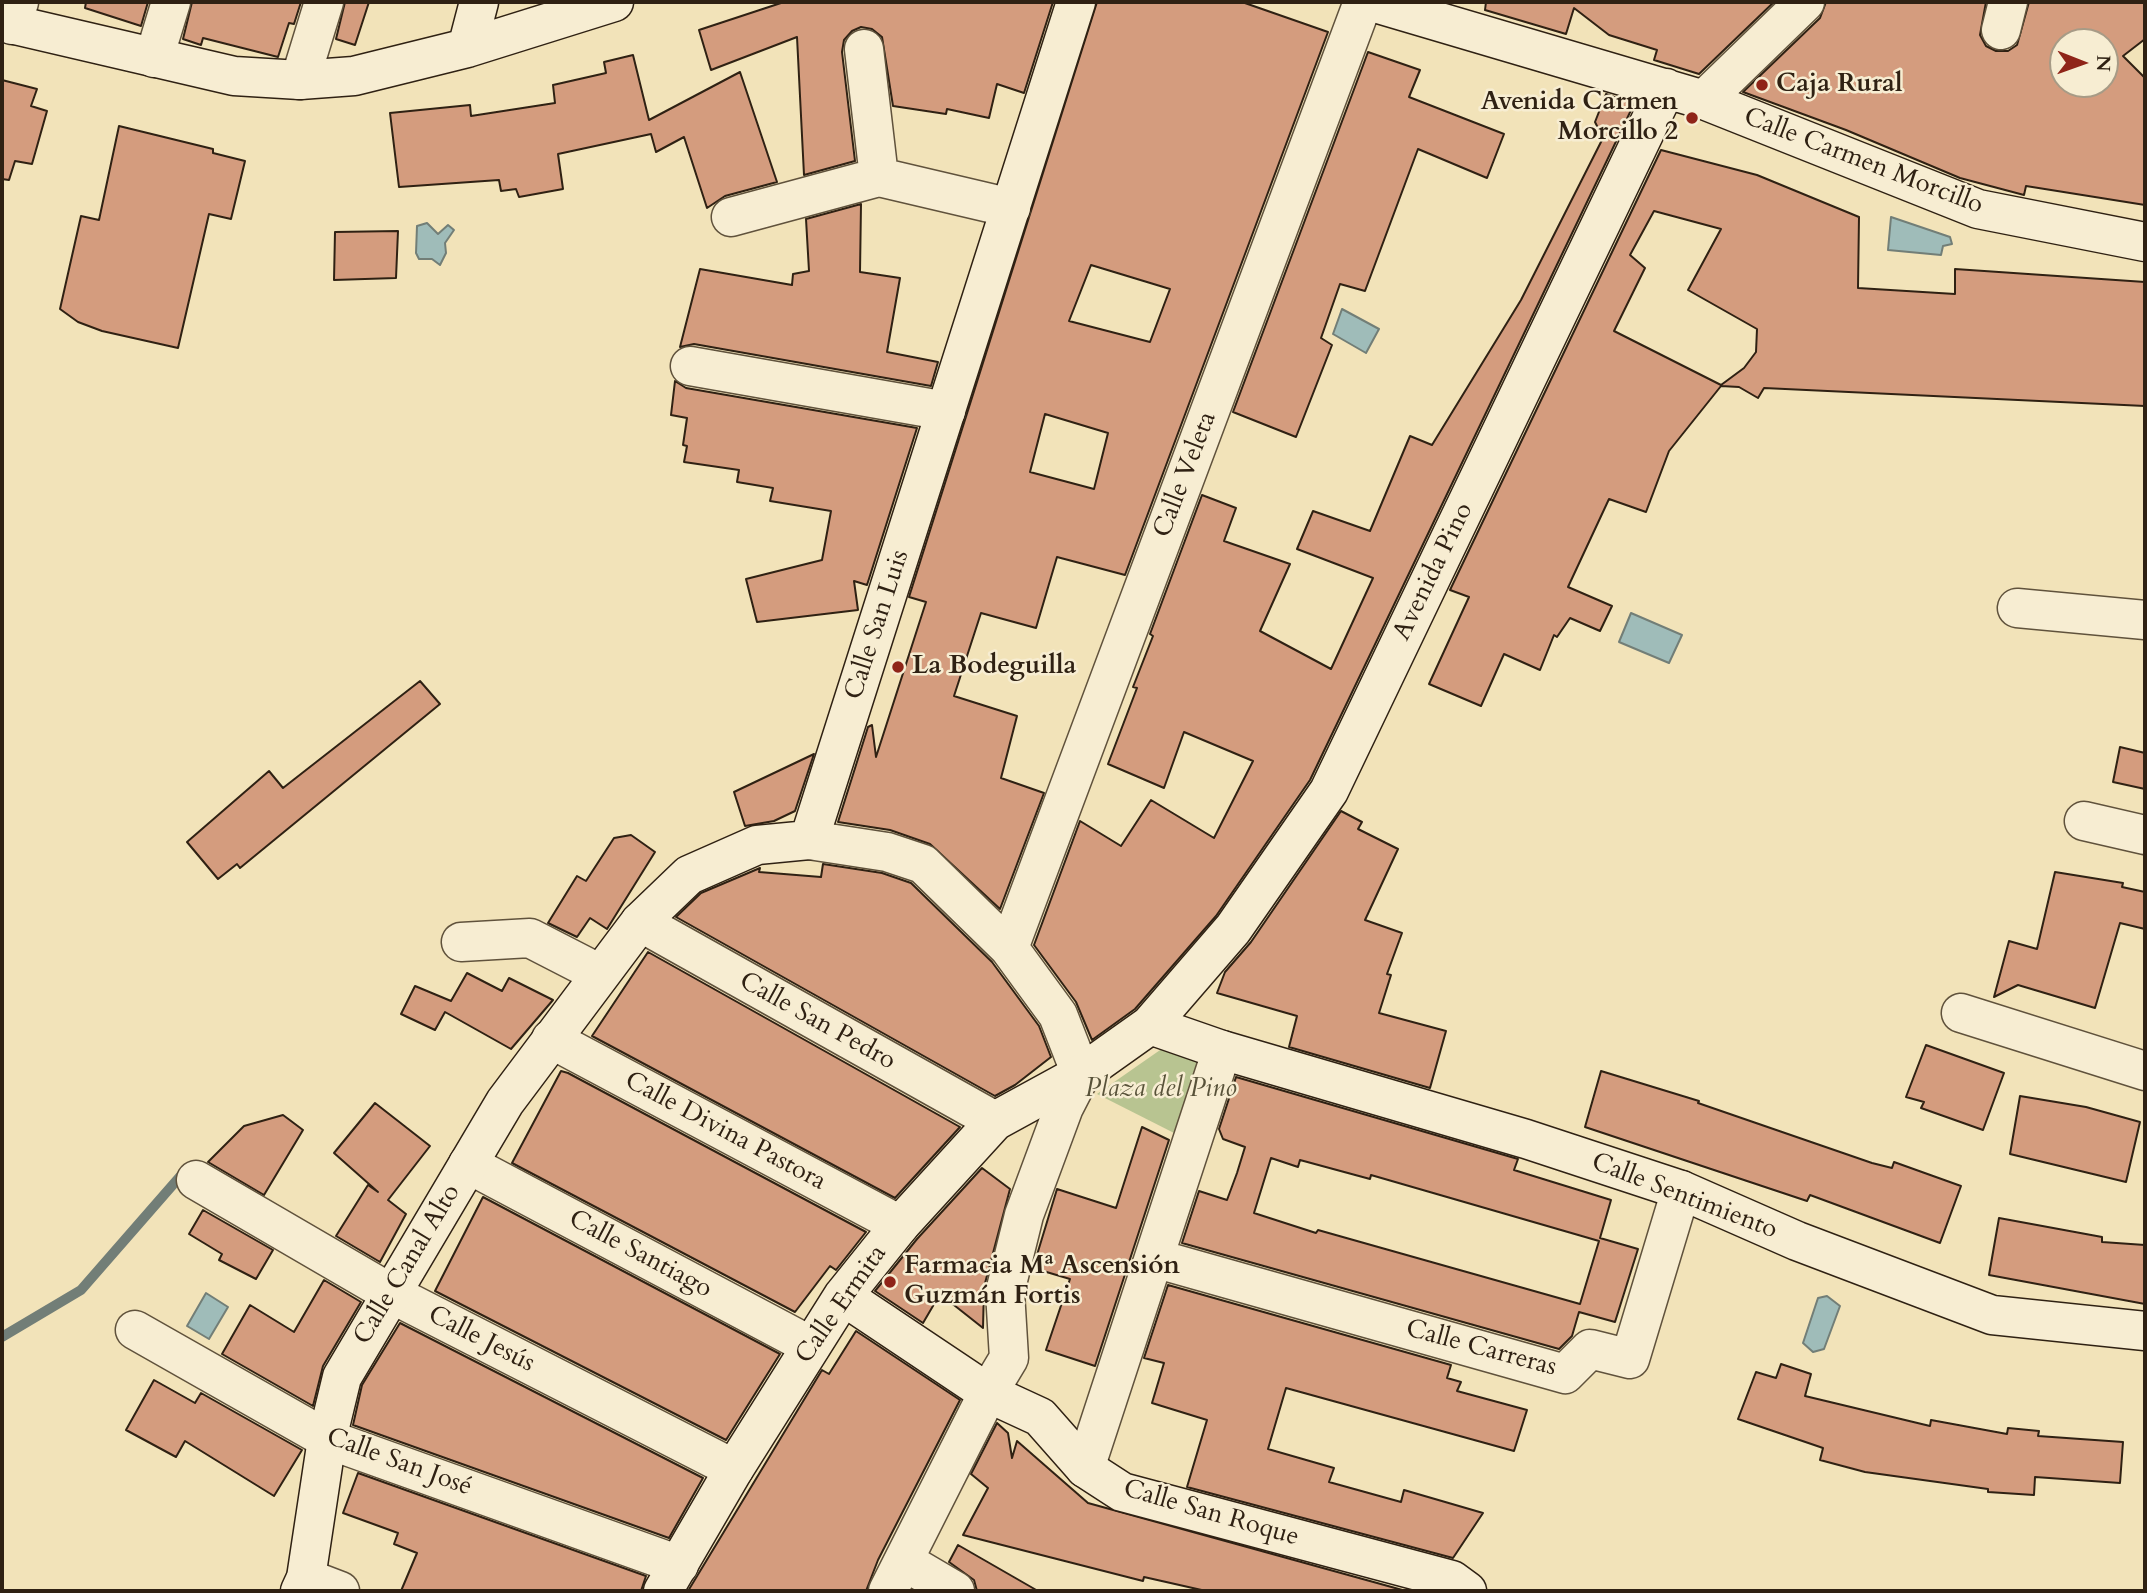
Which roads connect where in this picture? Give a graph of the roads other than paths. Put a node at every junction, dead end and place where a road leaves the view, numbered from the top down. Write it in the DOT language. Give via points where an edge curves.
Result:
graph roads {
  1 [pos="171,2"];
  2 [pos="324,2"];
  3 [pos="479,2"];
  4 [pos="614,2"];
  5 [pos="1076,2"];
  6 [pos="1363,2"];
  7 [pos="1372,2"];
  8 [pos="1805,2"];
  9 [pos="11,16"];
  10 [pos="467,48"];
  11 [pos="864,49"];
  12 [pos="154,58"];
  13 [pos="300,80"];
  14 [pos="1666,88"];
  15 [pos="1704,100"];
  16 [pos="879,177"];
  17 [pos="1011,208"];
  18 [pos="731,217"];
  19 [pos="2145,242"];
  20 [pos="690,366"];
  21 [pos="946,411"];
  22 [pos="2017,608"];
  23 [pos="2145,620"];
  24 [pos="2084,821"];
  25 [pos="2145,835"];
  26 [pos="809,840"];
  27 [pos="640,922"];
  28 [pos="461,942"];
  29 [pos="1009,948"];
  30 [pos="600,974"];
  31 [pos="1961,1013"];
  32 [pos="1150,1025"];
  33 [pos="551,1039"];
  34 [pos="1222,1050"];
  35 [pos="2145,1071"];
  36 [pos="1081,1074"];
  37 [pos="995,1121"];
  38 [pos="468,1164"];
  39 [pos="196,1181"];
  40 [pos="1681,1190"];
  41 [pos="900,1225"];
  42 [pos="1154,1258"];
  43 [pos="390,1293"];
  44 [pos="842,1296"];
  45 [pos="135,1330"];
  46 [pos="2145,1331"];
  47 [pos="811,1346"];
  48 [pos="988,1393"];
  49 [pos="327,1439"];
  50 [pos="1085,1468"];
  51 [pos="734,1469"];
  52 [pos="896,1576"];
  53 [pos="671,1578"];
  54 [pos="303,1585"];
  55 [pos="341,1591"];
  56 [pos="955,1591"];
  57 [pos="1466,1591"];
  1 -- 12 [label="street"];
  2 -- 13 [label="street"];
  3 -- 10 [label="street"];
  4 -- 10 [label="street"];
  5 -- 17 [label="street, Calle San Luis"];
  6 -- 29 [label="street, Calle Veleta"];
  7 -- 14 [label="street, Calle Carmen Morcillo"];
  8 -- 15 [label="street"];
  9 -- 12 [label="street"];
  10 -- 13 [label="street" via="354,76"];
  11 -- 16 [label="street"];
  12 -- 13 [label="street" via="234,76"];
  14 -- 15 [label="street, Calle Carmen Morcillo"];
  14 -- 32 [label="street, Avenida Pino" via="1329,790 1233,929"];
  15 -- 19 [label="street, Calle Carmen Morcillo" via="1978,209"];
  16 -- 17 [label="street"];
  16 -- 18 [label="street"];
  17 -- 21 [label="street, Calle San Luis"];
  20 -- 21 [label="street"];
  21 -- 26 [label="street, Calle San Luis"];
  22 -- 23 [label="street"];
  24 -- 25 [label="street"];
  26 -- 27 [label="street, Calle Canal Alto" via="757,845 689,875"];
  26 -- 29 [label="street, Calle Canal Alto" via="887,852 923,864"];
  27 -- 30 [label="street, Calle Canal Alto"];
  27 -- 37 [label="street, Calle San Pedro"];
  28 -- 30 [label="street" via="530,938"];
  29 -- 36 [label="street, Calle Canal Alto" via="1058,1015"];
  30 -- 33 [label="street, Calle Canal Alto"];
  31 -- 35 [label="street"];
  32 -- 34 [label="street, Calle Sentimiento"];
  32 -- 36 [label="street, Calle Ermita"];
  33 -- 38 [label="street, Calle Canal Alto"];
  33 -- 41 [label="street, Calle Divina Pastora"];
  34 -- 40 [label="street, Calle Sentimiento" via="1526,1139"];
  34 -- 42 [label="street"];
  36 -- 37 [label="street, Calle Ermita"];
  36 -- 48 [label="street" via="1024,1215 1006,1293 1009,1358"];
  37 -- 41 [label="street, Calle Ermita"];
  38 -- 43 [label="street, Calle Canal Alto"];
  38 -- 47 [label="street, Calle Santiago"];
  39 -- 43 [label="street, Calle Jesús"];
  40 -- 42 [label="street, Calle Carreras" via="1630,1359 1590,1349 1565,1374"];
  40 -- 46 [label="street, Calle Sentimiento" via="1797,1241 1993,1315"];
  41 -- 44 [label="street, Calle Ermita"];
  42 -- 50 [label="street"];
  43 -- 49 [label="street, Calle Canal Alto" via="342,1377"];
  43 -- 51 [label="street, Calle Jesús"];
  44 -- 47 [label="street, Calle Ermita"];
  44 -- 48 [label="street, Calle San Roque"];
  45 -- 49 [label="street, Calle San José"];
  47 -- 51 [label="street, Calle Ermita"];
  48 -- 50 [label="street, Calle San Roque" via="1040,1417"];
  48 -- 52 [label="street"];
  49 -- 53 [label="street, Calle San José"];
  49 -- 54 [label="street, Calle Canal Alto"];
  50 -- 57 [label="street, Calle San Roque" via="1122,1492 1452,1580"];
  51 -- 53 [label="street, Calle Ermita"];
  52 -- 56 [label="street"];
  54 -- 55 [label="street"];
}
